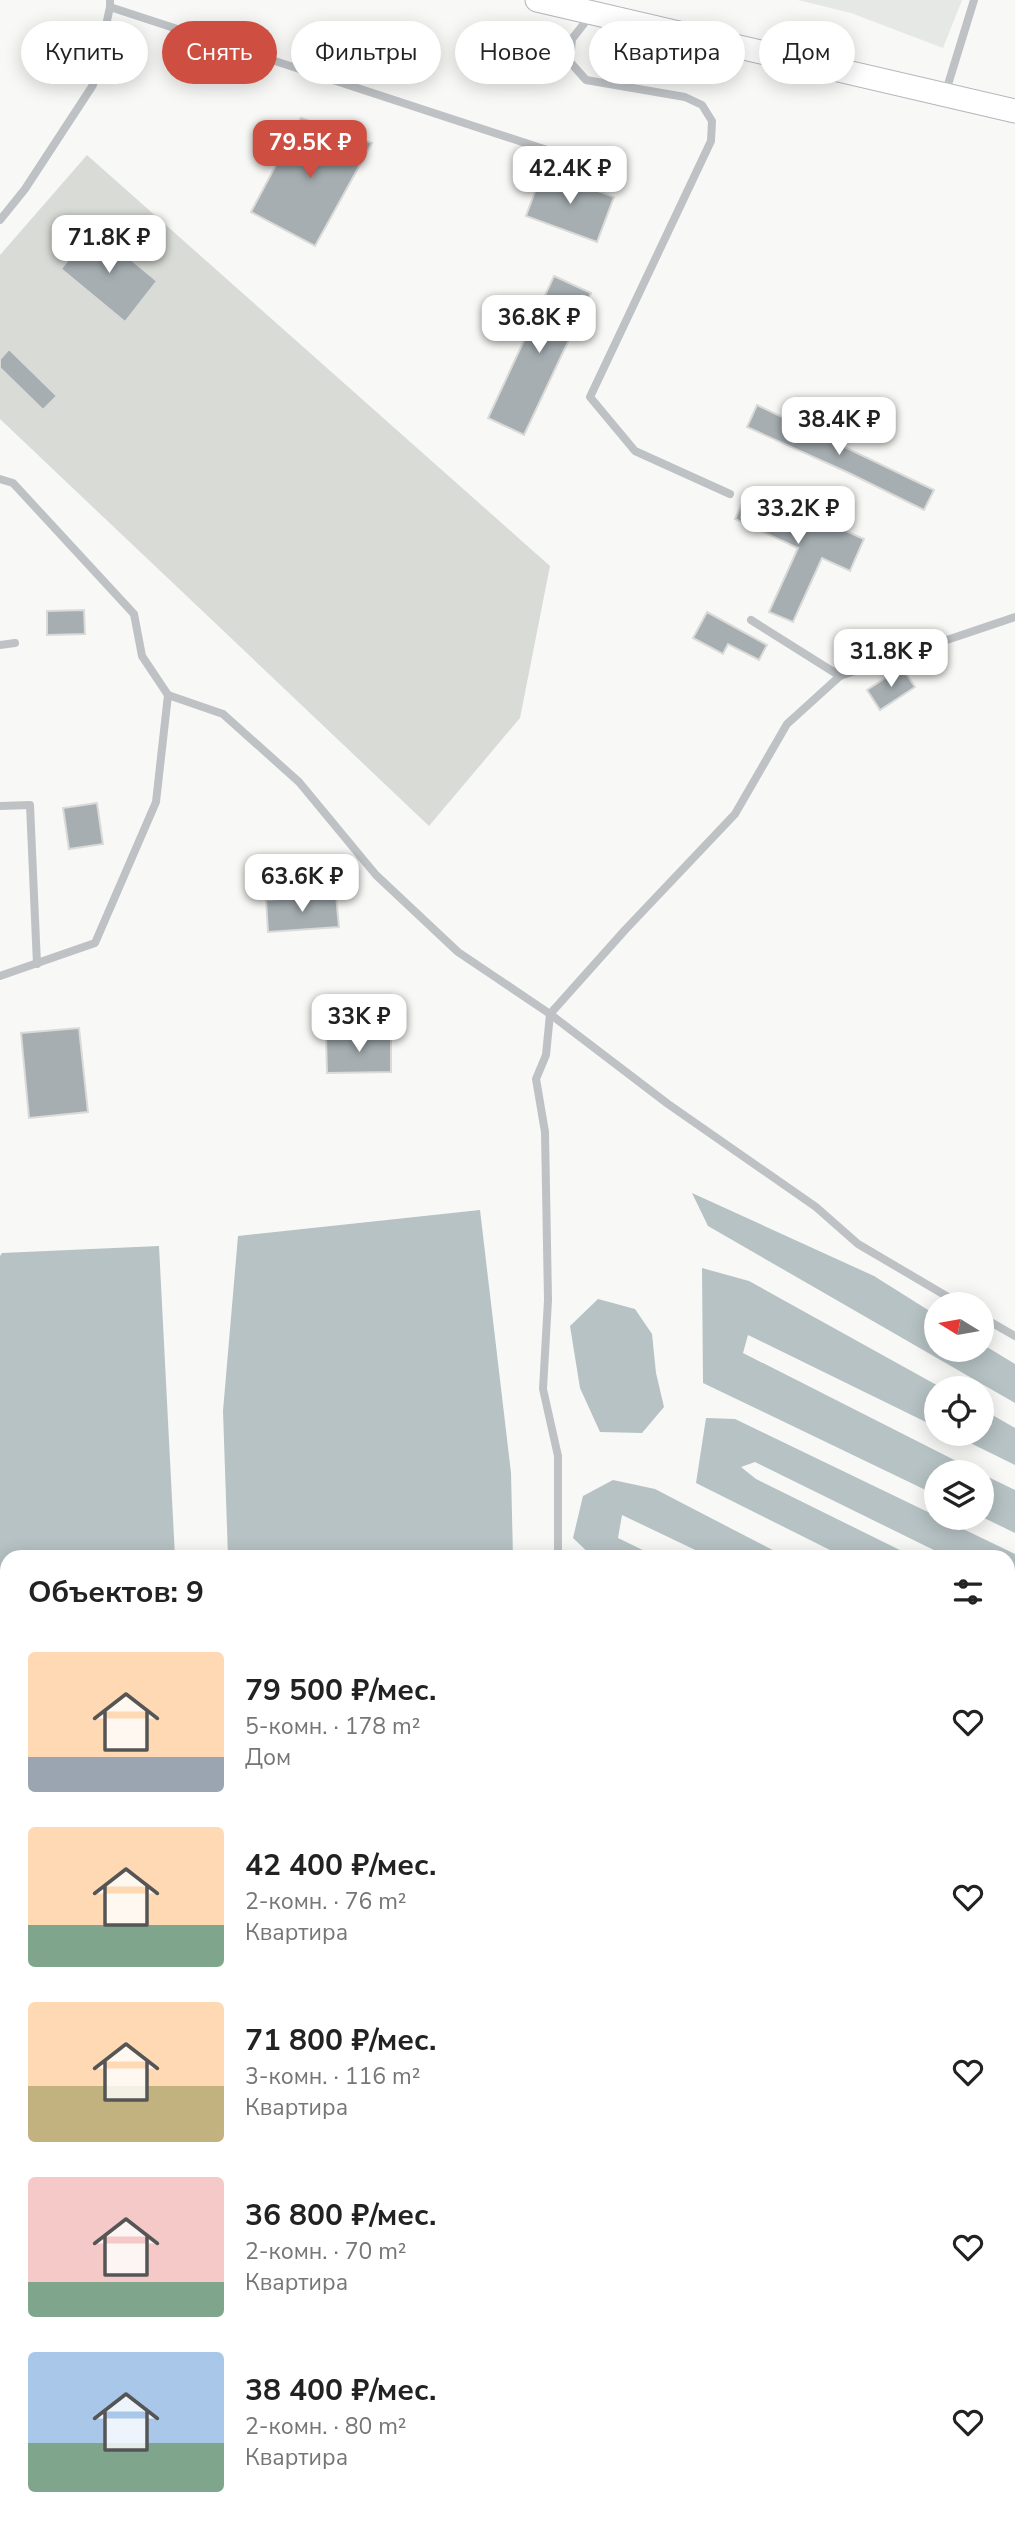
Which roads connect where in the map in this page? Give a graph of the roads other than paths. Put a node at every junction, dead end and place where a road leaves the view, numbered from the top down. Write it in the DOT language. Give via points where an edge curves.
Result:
graph roads {
  1 [pos="537,0"];
  2 [pos="974,0"];
  3 [pos="110,4"];
  4 [pos="592,13"];
  5 [pos="946,94"];
  6 [pos="1015,111"];
  7 [pos="611,171"];
  8 [pos="0,220"];
  9 [pos="0,479"];
  10 [pos="730,494"];
  11 [pos="1015,617"];
  12 [pos="751,620"];
  13 [pos="15,643"];
  14 [pos="0,645"];
  15 [pos="840,676"];
  16 [pos="168,695"];
  17 [pos="0,806"];
  18 [pos="37,964"];
  19 [pos="0,976"];
  20 [pos="550,1014"];
  21 [pos="940,1292"];
  22 [pos="994,1324"];
  23 [pos="1015,1336"];
  24 [pos="558,1550"];
  1 -- 4 [label="main road"];
  2 -- 5 [label="lane"];
  3 -- 7 [label="lane"];
  3 -- 8 [label="lane" via="93,85"];
  4 -- 5 [label="main road"];
  4 -- 10 [label="lane" via="572,39 570,62 586,80 685,97 702,105 712,121 711,141 590,397 635,451"];
  5 -- 6 [label="main road"];
  9 -- 16 [label="lane" via="13,483 134,614 142,656"];
  11 -- 15 [label="lane"];
  12 -- 15 [label="lane"];
  13 -- 14 [label="lane"];
  15 -- 20 [label="lane" via="787,724 735,814"];
  16 -- 18 [label="lane" via="156,802 95,943"];
  16 -- 20 [label="lane" via="223,714 299,782 376,876 458,952"];
  17 -- 18 [label="lane" via="30,805"];
  18 -- 19 [label="lane"];
  20 -- 21 [label="lane" via="668,1104 816,1207 859,1244"];
  20 -- 24 [label="lane" via="546,1055 536,1079 545,1146 548,1300 543,1389 558,1457"];
  22 -- 23 [label="lane"];
}
